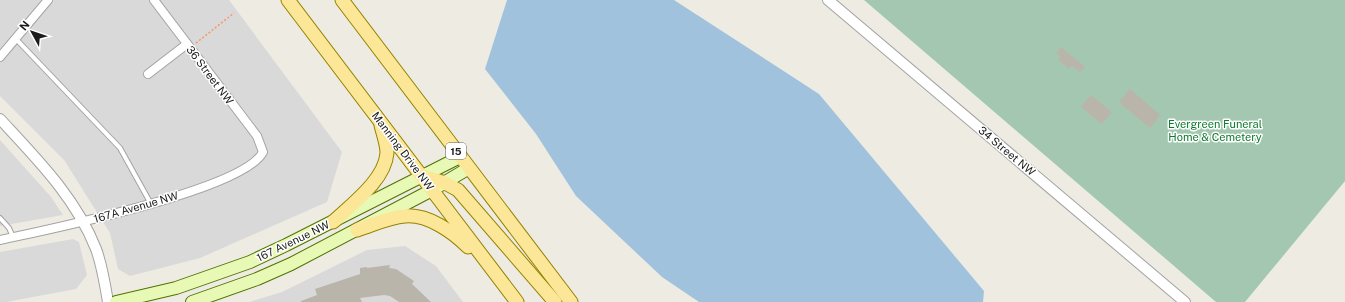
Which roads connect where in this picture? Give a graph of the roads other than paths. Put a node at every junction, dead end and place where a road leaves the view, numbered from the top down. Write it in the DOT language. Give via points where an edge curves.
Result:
graph roads {
  1 [pos="48,0"];
  2 [pos="154,0"];
  3 [pos="288,0"];
  4 [pos="342,0"];
  5 [pos="828,0"];
  6 [pos="15,39"];
  7 [pos="188,46"];
  8 [pos="0,57"];
  9 [pos="148,74"];
  10 [pos="0,119"];
  11 [pos="381,122"];
  12 [pos="263,152"];
  13 [pos="460,157"];
  14 [pos="469,168"];
  15 [pos="423,176"];
  16 [pos="445,183"];
  17 [pos="432,190"];
  18 [pos="151,204"];
  19 [pos="0,218"];
  20 [pos="83,222"];
  21 [pos="333,222"];
  22 [pos="358,230"];
  23 [pos="13,237"];
  24 [pos="0,240"];
  25 [pos="493,270"];
  26 [pos="108,302"];
  27 [pos="116,302"];
  28 [pos="192,302"];
  29 [pos="517,302"];
  30 [pos="555,302"];
  31 [pos="571,302"];
  32 [pos="1186,302"];
  1 -- 6 [label="street"];
  2 -- 7 [label="street, 36 Street NW"];
  3 -- 11 [label="main road, Manning Drive NW"];
  4 -- 13 [label="main road, 15"];
  5 -- 32 [label="street, 34 Street NW"];
  6 -- 8 [label="street"];
  6 -- 18 [label="lane" via="120,148"];
  7 -- 9 [label="street"];
  7 -- 12 [label="street, 36 Street NW" via="257,136"];
  10 -- 20 [label="street" via="61,187"];
  11 -- 15 [label="main road, Manning Drive NW"];
  11 -- 21 [label="main road" via="387,152 382,171 369,188"];
  12 -- 18 [label="street, 167A Avenue NW" via="255,162 222,179"];
  13 -- 14 [label="main road, 15"];
  13 -- 15 [label="main road, 167 Avenue NW"];
  14 -- 16 [label="main road, 167 Avenue NW"];
  14 -- 31 [label="main road, 15"];
  15 -- 16 [label="main road"];
  15 -- 17 [label="main road, Manning Drive NW"];
  15 -- 21 [label="main road, 167 Avenue NW"];
  16 -- 17 [label="main road, 167 Avenue NW"];
  16 -- 30 [label="main road" via="466,198"];
  17 -- 22 [label="main road, 167 Avenue NW"];
  17 -- 25 [label="main road, Manning Drive NW"];
  18 -- 20 [label="street, 167A Avenue NW"];
  19 -- 23 [label="lane"];
  20 -- 23 [label="street, 167A Avenue NW"];
  20 -- 26 [label="street" via="96,250"];
  21 -- 27 [label="main road, 167 Avenue NW" via="279,249 226,271 176,288"];
  22 -- 25 [label="main road" via="390,219 414,216 436,224 459,238"];
  22 -- 28 [label="main road, 167 Avenue NW" via="276,271"];
  23 -- 24 [label="street, 167A Avenue NW"];
  25 -- 29 [label="main road, Manning Drive NW"];
}
